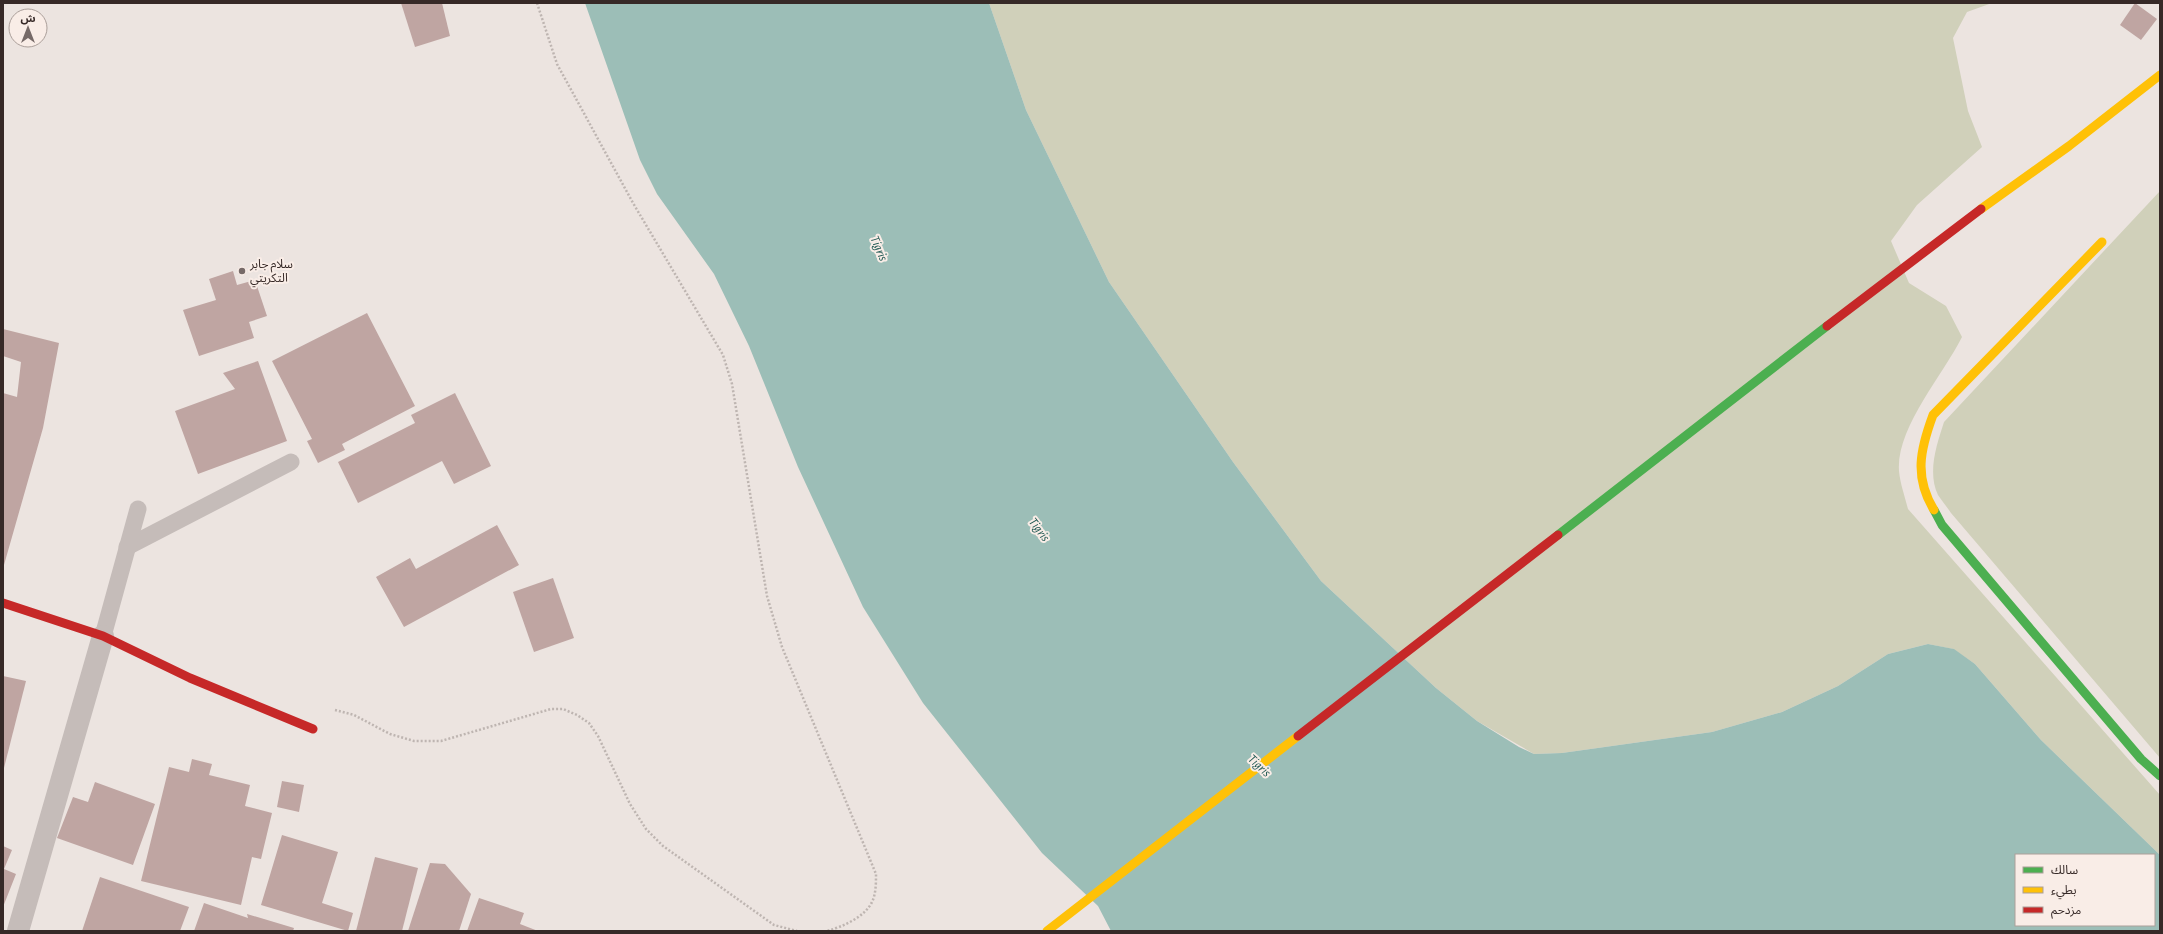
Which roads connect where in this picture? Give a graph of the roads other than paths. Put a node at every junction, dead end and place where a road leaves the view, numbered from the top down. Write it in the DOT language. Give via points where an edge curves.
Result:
graph roads {
  1 [pos="2160,74"];
  2 [pos="2102,242"];
  3 [pos="291,462"];
  4 [pos="138,509"];
  5 [pos="127,547"];
  6 [pos="3,603"];
  7 [pos="103,636"];
  8 [pos="313,729"];
  9 [pos="2160,776"];
  10 [pos="18,931"];
  11 [pos="1048,931"];
  1 -- 11 [label="street" via="2069,146 1947,233"];
  2 -- 9 [label="street" via="1933,415 1924,441 1922,476 1925,494 1942,525 2141,759"];
  3 -- 5 [label="lane"];
  4 -- 5 [label="lane"];
  5 -- 7 [label="lane"];
  6 -- 7 [label="street"];
  7 -- 8 [label="street" via="190,678"];
  7 -- 10 [label="street"];
}
